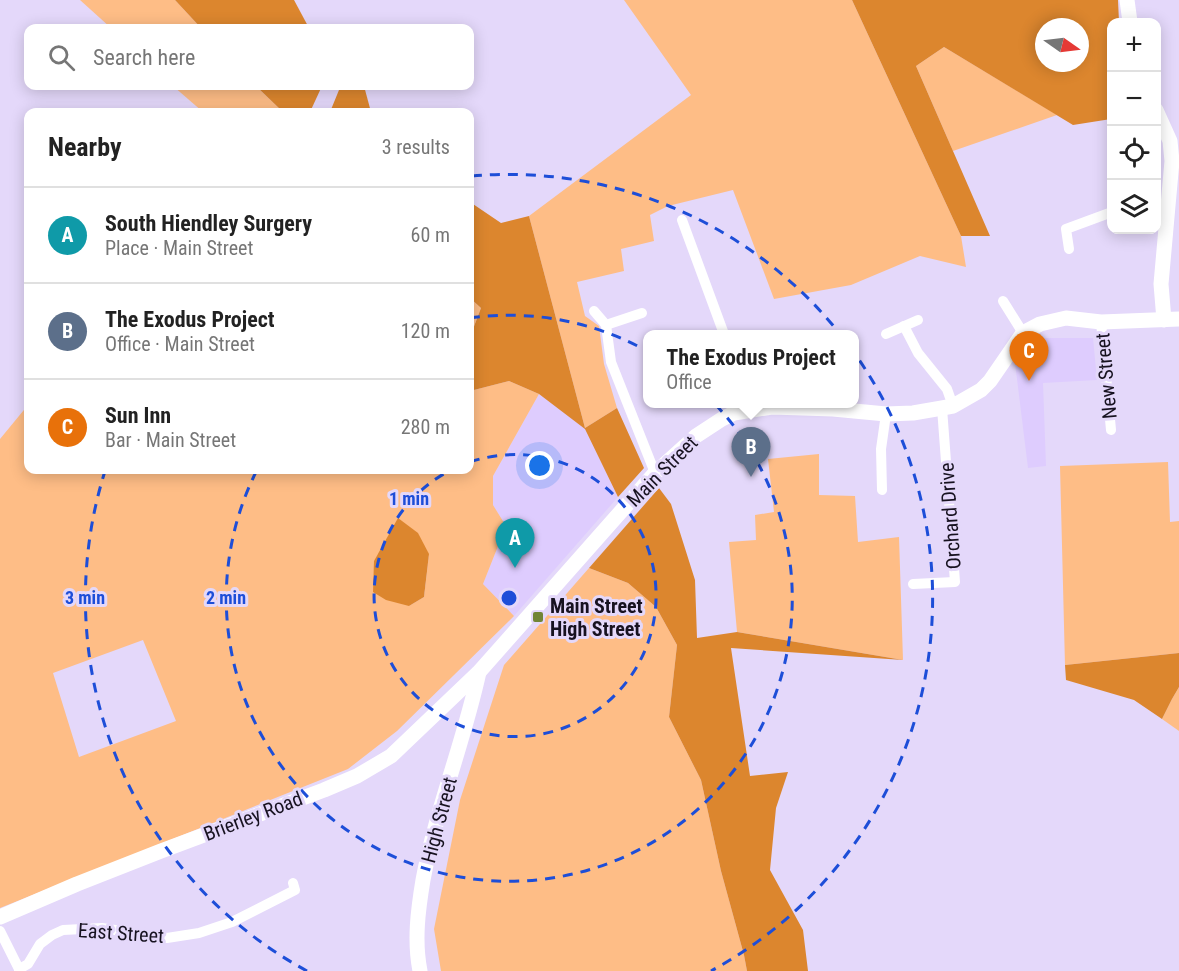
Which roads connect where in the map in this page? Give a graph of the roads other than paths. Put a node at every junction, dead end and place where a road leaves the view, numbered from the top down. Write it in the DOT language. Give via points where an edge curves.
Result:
graph roads {
  1 [pos="1127,0"];
  2 [pos="1129,18"];
  3 [pos="1161,118"];
  4 [pos="1175,142"];
  5 [pos="1179,182"];
  6 [pos="1168,196"];
  7 [pos="1107,214"];
  8 [pos="682,220"];
  9 [pos="1069,249"];
  10 [pos="1003,301"];
  11 [pos="594,310"];
  12 [pos="642,313"];
  13 [pos="1171,320"];
  14 [pos="918,321"];
  15 [pos="1101,321"];
  16 [pos="606,325"];
  17 [pos="904,327"];
  18 [pos="723,330"];
  19 [pos="1023,333"];
  20 [pos="886,334"];
  21 [pos="948,407"];
  22 [pos="734,408"];
  23 [pos="802,408"];
  24 [pos="886,414"];
  25 [pos="1111,430"];
  26 [pos="655,473"];
  27 [pos="882,490"];
  28 [pos="913,584"];
  29 [pos="479,672"];
  30 [pos="292,883"];
  31 [pos="0,917"];
  32 [pos="0,931"];
  33 [pos="19,970"];
  34 [pos="420,971"];
  1 -- 2 [label="street"];
  3 -- 4 [label="street"];
  4 -- 6 [label="street"];
  5 -- 6 [label="street"];
  6 -- 13 [label="street" via="1161,284"];
  7 -- 9 [label="street" via="1066,229"];
  8 -- 18 [label="street"];
  10 -- 19 [label="street"];
  11 -- 16 [label="street"];
  12 -- 16 [label="street"];
  13 -- 15 [label="street"];
  14 -- 17 [label="street"];
  15 -- 19 [label="street" via="1066,318"];
  15 -- 25 [label="street, New Street"];
  16 -- 26 [label="street" via="611,362"];
  17 -- 20 [label="street"];
  17 -- 21 [label="street" via="918,353 947,389"];
  19 -- 21 [label="street, Main Street" via="981,390"];
  21 -- 24 [label="street, Main Street"];
  21 -- 28 [label="street, Orchard Drive" via="955,582"];
  22 -- 26 [label="street, Main Street"];
  23 -- 24 [label="street, Main Street"];
  24 -- 27 [label="street" via="881,449"];
  26 -- 29 [label="street, Main Street"];
  29 -- 31 [label="street, Brierley Road" via="391,756 357,776"];
  29 -- 34 [label="street, High Street" via="428,856 417,931"];
  30 -- 33 [label="street, East Street" via="295,890 232,922 199,933 168,938 102,928 63,930 40,944 28,964"];
  32 -- 33 [label="street"];
}
